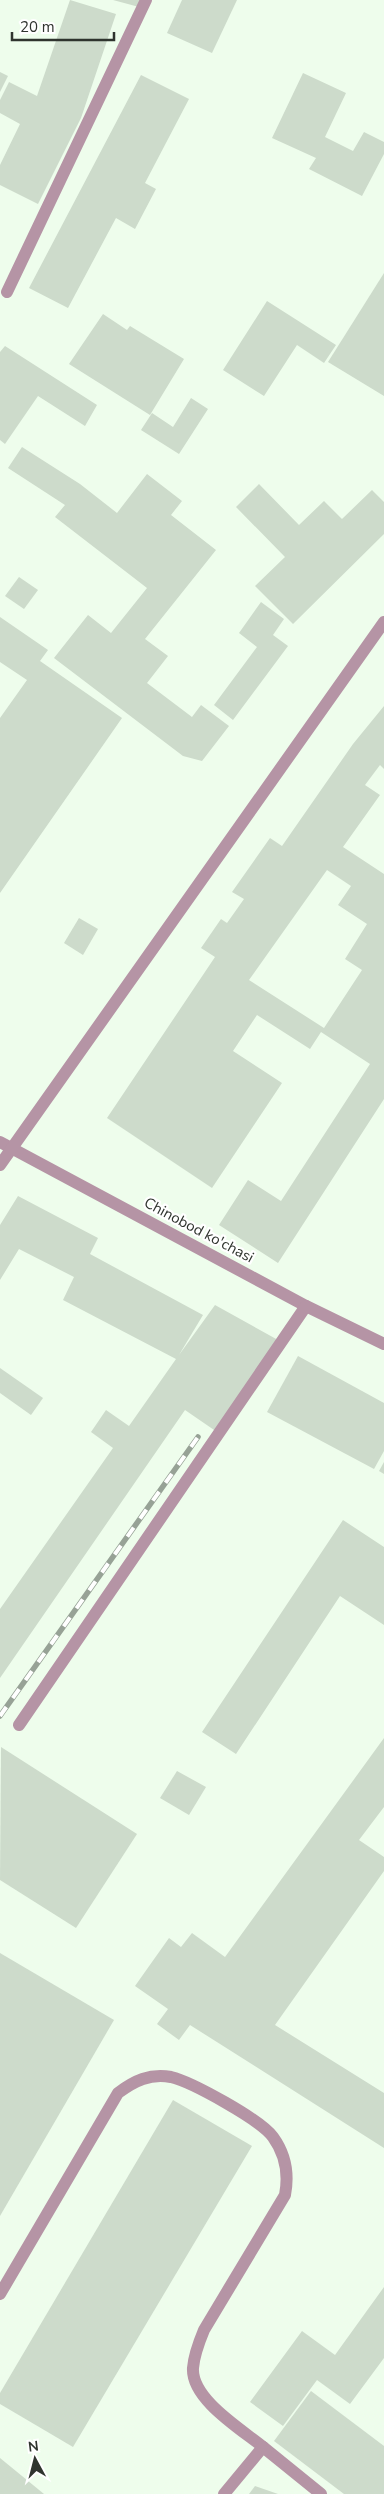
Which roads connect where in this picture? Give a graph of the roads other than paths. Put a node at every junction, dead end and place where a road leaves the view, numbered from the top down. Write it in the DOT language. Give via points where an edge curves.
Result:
graph roads {
  1 [pos="146,0"];
  2 [pos="7,292"];
  3 [pos="384,622"];
  4 [pos="6,1145"];
  5 [pos="0,1165"];
  6 [pos="306,1306"];
  7 [pos="384,1344"];
  8 [pos="19,1725"];
  9 [pos="0,2294"];
  10 [pos="263,2447"];
  11 [pos="224,2494"];
  12 [pos="321,2494"];
  1 -- 2 [label="street"];
  3 -- 4 [label="street"];
  4 -- 5 [label="street"];
  4 -- 6 [label="street, Chinobod ko'chasi"];
  6 -- 7 [label="street, Chinobod ko'chasi"];
  6 -- 8 [label="street"];
  9 -- 10 [label="street" via="118,2093 134,2080 170,2077 255,2120 273,2136 284,2158 288,2178 285,2195 204,2330 193,2369 197,2385 211,2405"];
  10 -- 11 [label="street"];
  10 -- 12 [label="street"];
}
